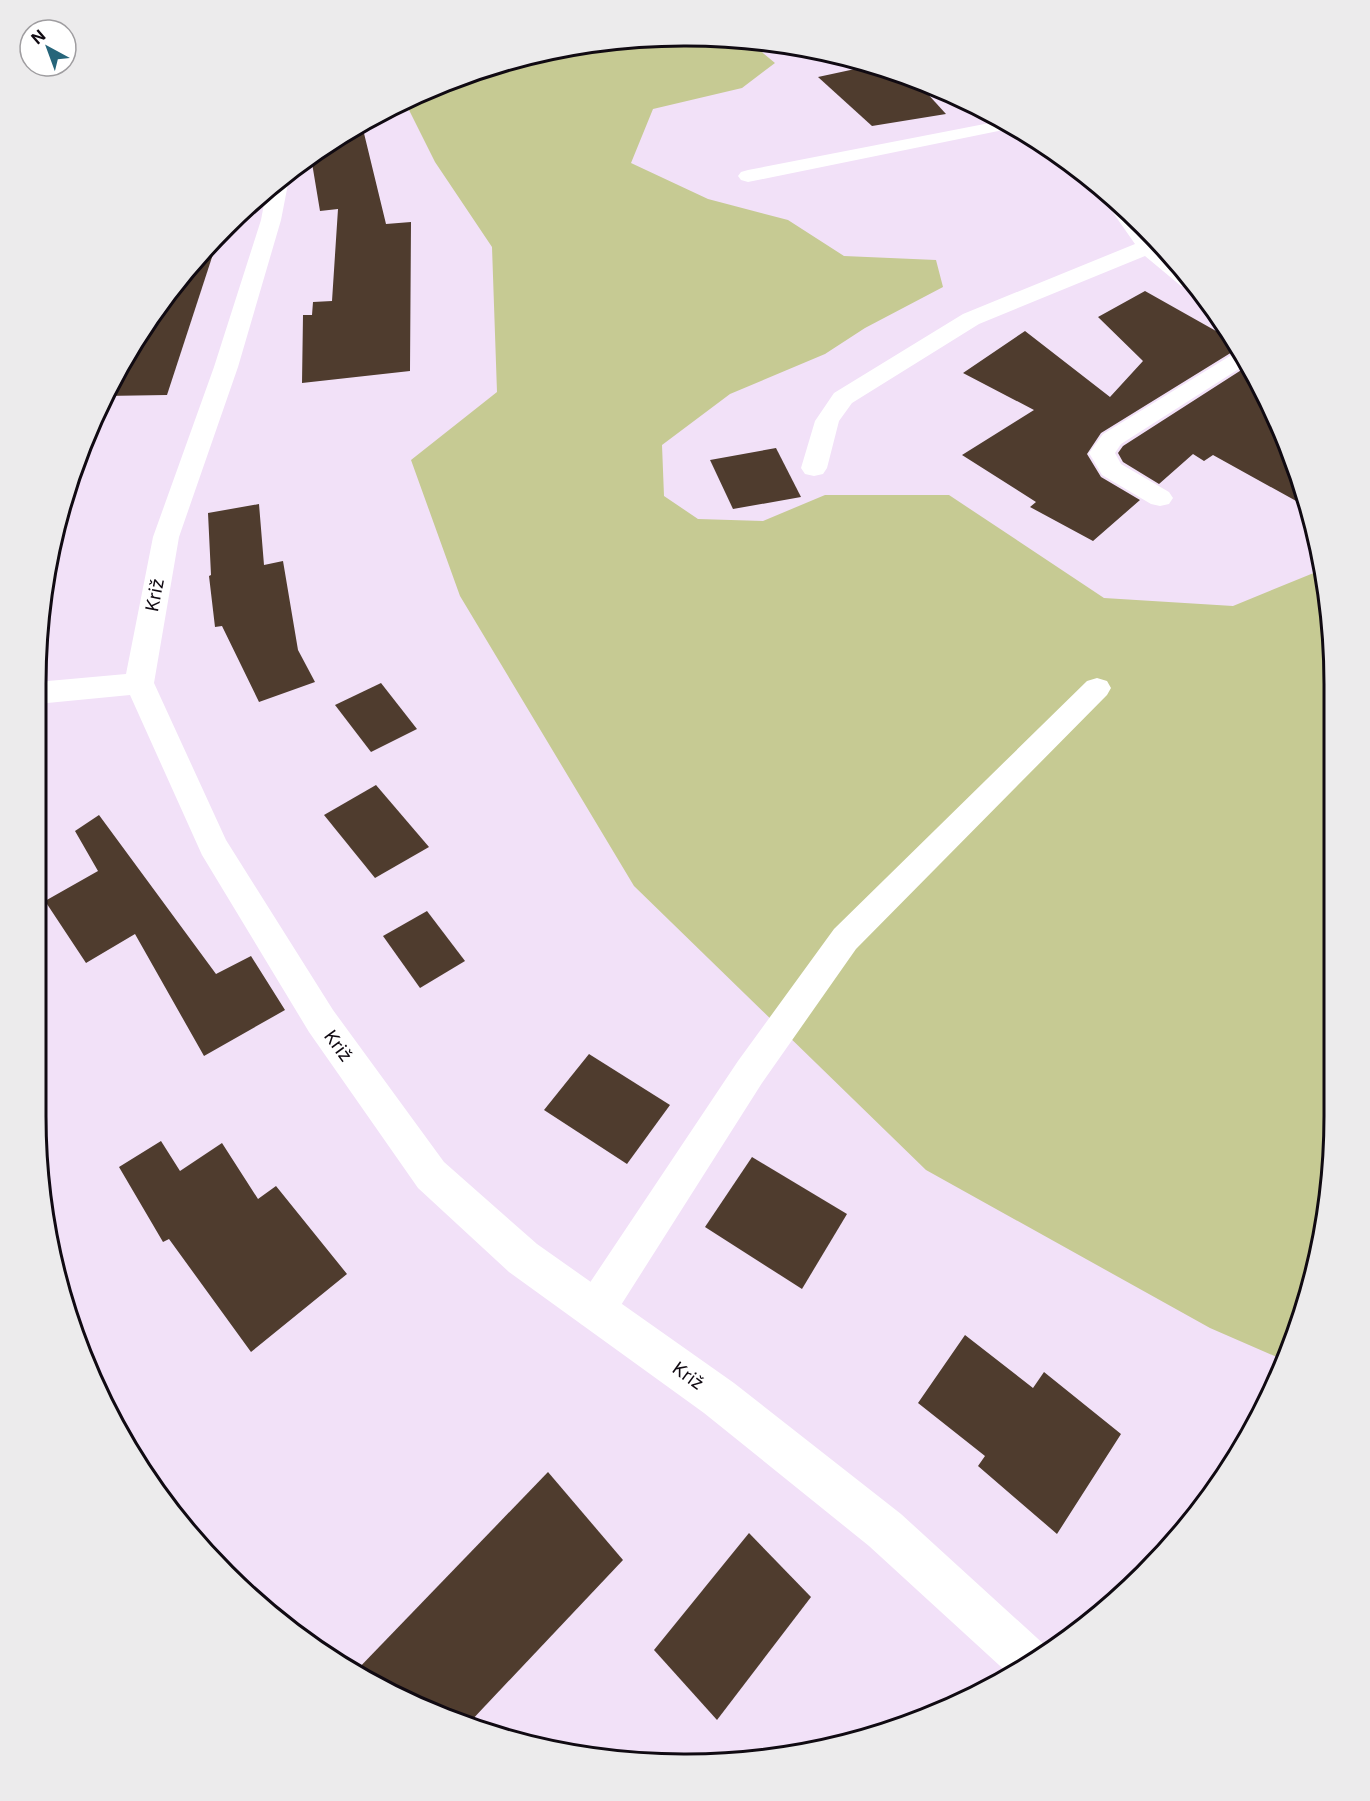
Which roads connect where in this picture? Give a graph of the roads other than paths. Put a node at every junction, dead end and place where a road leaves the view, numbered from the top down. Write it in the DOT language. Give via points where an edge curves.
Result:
graph roads {
  1 [pos="994,126"];
  2 [pos="748,176"];
  3 [pos="276,195"];
  4 [pos="1143,242"];
  5 [pos="1147,247"];
  6 [pos="1154,253"];
  7 [pos="1235,361"];
  8 [pos="814,468"];
  9 [pos="1160,498"];
  10 [pos="139,683"];
  11 [pos="1097,688"];
  12 [pos="46,692"];
  13 [pos="595,1310"];
  14 [pos="1024,1657"];
  1 -- 2 [label="lane"];
  3 -- 10 [label="street, Križ" via="272,220 226,367 166,537"];
  4 -- 5 [label="street"];
  5 -- 6 [label="street"];
  5 -- 8 [label="street" via="971,320 843,398 826,421"];
  7 -- 9 [label="street" via="1112,439 1102,453 1111,469"];
  10 -- 12 [label="street"];
  10 -- 13 [label="street, Križ" via="213,846 321,1021 431,1175 523,1258"];
  11 -- 13 [label="lane" via="845,939 750,1072"];
  13 -- 14 [label="street, Križ" via="719,1398 885,1530"];
}
